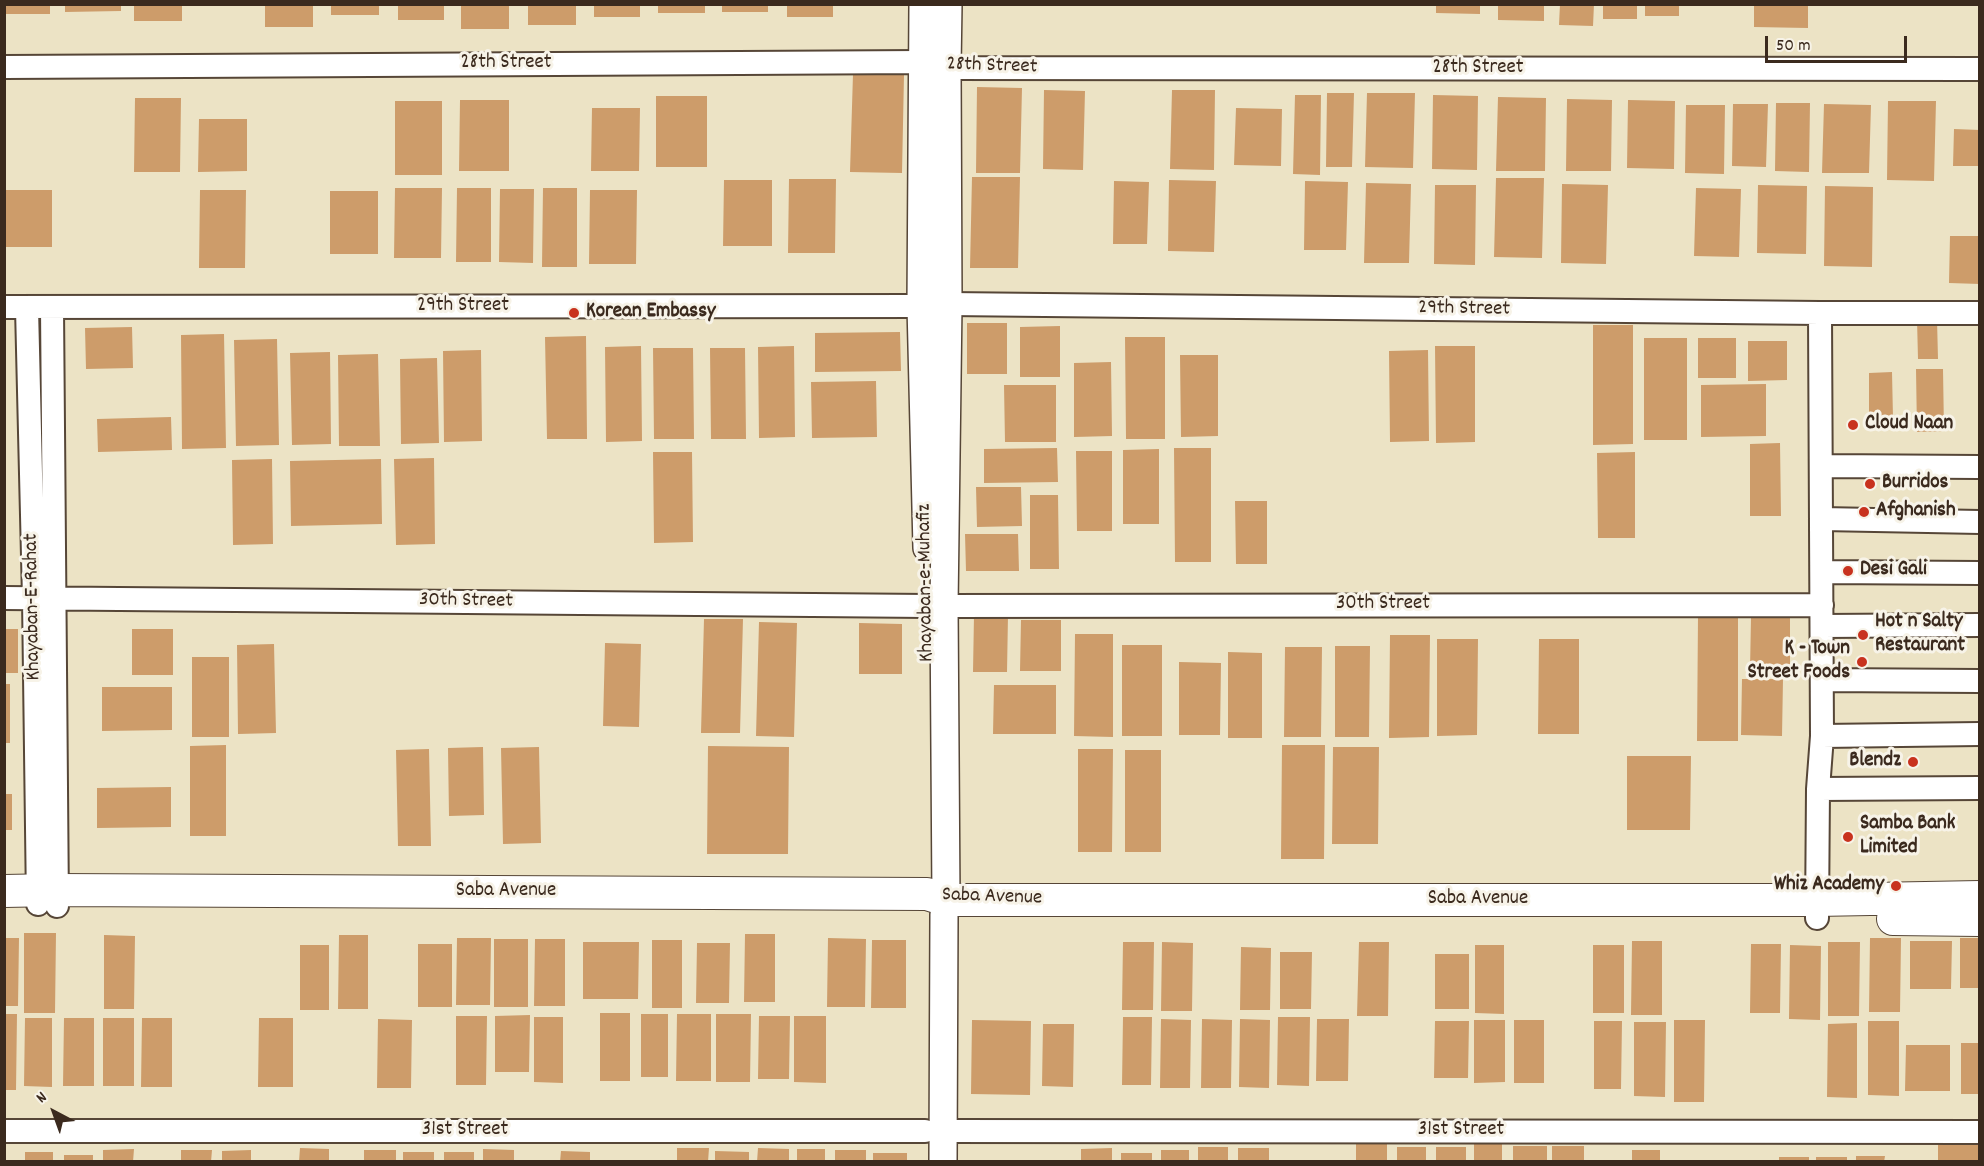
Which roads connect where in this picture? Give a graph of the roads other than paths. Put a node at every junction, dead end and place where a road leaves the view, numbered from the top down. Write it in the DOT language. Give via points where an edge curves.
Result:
graph roads {
  1 [pos="923,4"];
  2 [pos="948,4"];
  3 [pos="934,65"];
  4 [pos="4,67"];
  5 [pos="1980,69"];
  6 [pos="948,304"];
  7 [pos="921,306"];
  8 [pos="4,307"];
  9 [pos="27,308"];
  10 [pos="52,308"];
  11 [pos="1820,313"];
  12 [pos="1980,313"];
  13 [pos="1822,466"];
  14 [pos="1980,466"];
  15 [pos="1822,519"];
  16 [pos="1980,522"];
  17 [pos="1822,572"];
  18 [pos="1980,573"];
  19 [pos="4,598"];
  20 [pos="44,598"];
  21 [pos="936,606"];
  22 [pos="1822,615"];
  23 [pos="1980,625"];
  24 [pos="1822,680"];
  25 [pos="1980,681"];
  26 [pos="1980,734"];
  27 [pos="1822,736"];
  28 [pos="1980,788"];
  29 [pos="1818,789"];
  30 [pos="4,891"];
  31 [pos="1980,897"];
  32 [pos="47,898"];
  33 [pos="936,905"];
  34 [pos="4,906"];
  35 [pos="1816,909"];
  36 [pos="1980,920"];
  37 [pos="4,1131"];
  38 [pos="934,1131"];
  39 [pos="1980,1132"];
  40 [pos="925,1161"];
  41 [pos="943,1161"];
  1 -- 3 [label="street, Khayaban-e-Muhafiz"];
  2 -- 3 [label="street, Khayaban-e-Muhafiz"];
  3 -- 4 [label="street, 28th Street"];
  3 -- 5 [label="street, 28th Street"];
  3 -- 6 [label="street, Khayaban-e-Muhafiz"];
  3 -- 7 [label="street, Khayaban-e-Muhafiz"];
  6 -- 11 [label="street, 29th Street"];
  6 -- 21 [label="street, Khayaban-e-Muhafiz"];
  7 -- 10 [label="street, 29th Street"];
  7 -- 21 [label="street, Khayaban-e-Muhafiz"];
  8 -- 9 [label="street, 29th Street"];
  9 -- 10 [label="street, 29th Street"];
  9 -- 20 [label="street, Khayaban-E-Rahat"];
  10 -- 20 [label="street, Khayaban-E-Rahat"];
  11 -- 12 [label="street, 29th Street"];
  11 -- 13 [label="street"];
  13 -- 14 [label="street"];
  13 -- 15 [label="street"];
  15 -- 16 [label="street"];
  15 -- 17 [label="street"];
  17 -- 18 [label="street"];
  17 -- 22 [label="street"];
  19 -- 20 [label="street, 30th Street"];
  20 -- 21 [label="street, 30th Street"];
  20 -- 32 [label="street, Khayaban-E-Rahat"];
  21 -- 22 [label="street, 30th Street"];
  21 -- 33 [label="street, Khayaban-e-Muhafiz"];
  22 -- 23 [label="street, 30th Street"];
  22 -- 24 [label="street"];
  24 -- 25 [label="street"];
  24 -- 27 [label="street"];
  26 -- 27 [label="street"];
  27 -- 29 [label="street"];
  28 -- 29 [label="street"];
  29 -- 35 [label="street"];
  30 -- 32 [label="main road, Saba Avenue"];
  31 -- 35 [label="main road, Saba Avenue"];
  32 -- 33 [label="main road, Saba Avenue"];
  32 -- 34 [label="main road, Saba Avenue"];
  33 -- 35 [label="main road, Saba Avenue"];
  33 -- 38 [label="street, Khayaban-e-Muhafiz"];
  35 -- 36 [label="main road, Saba Avenue"];
  37 -- 38 [label="street, 31st Street"];
  38 -- 39 [label="street, 31st Street"];
  38 -- 40 [label="street, Khayaban-e-Muhafiz"];
  38 -- 41 [label="street, Khayaban-e-Muhafiz"];
}
